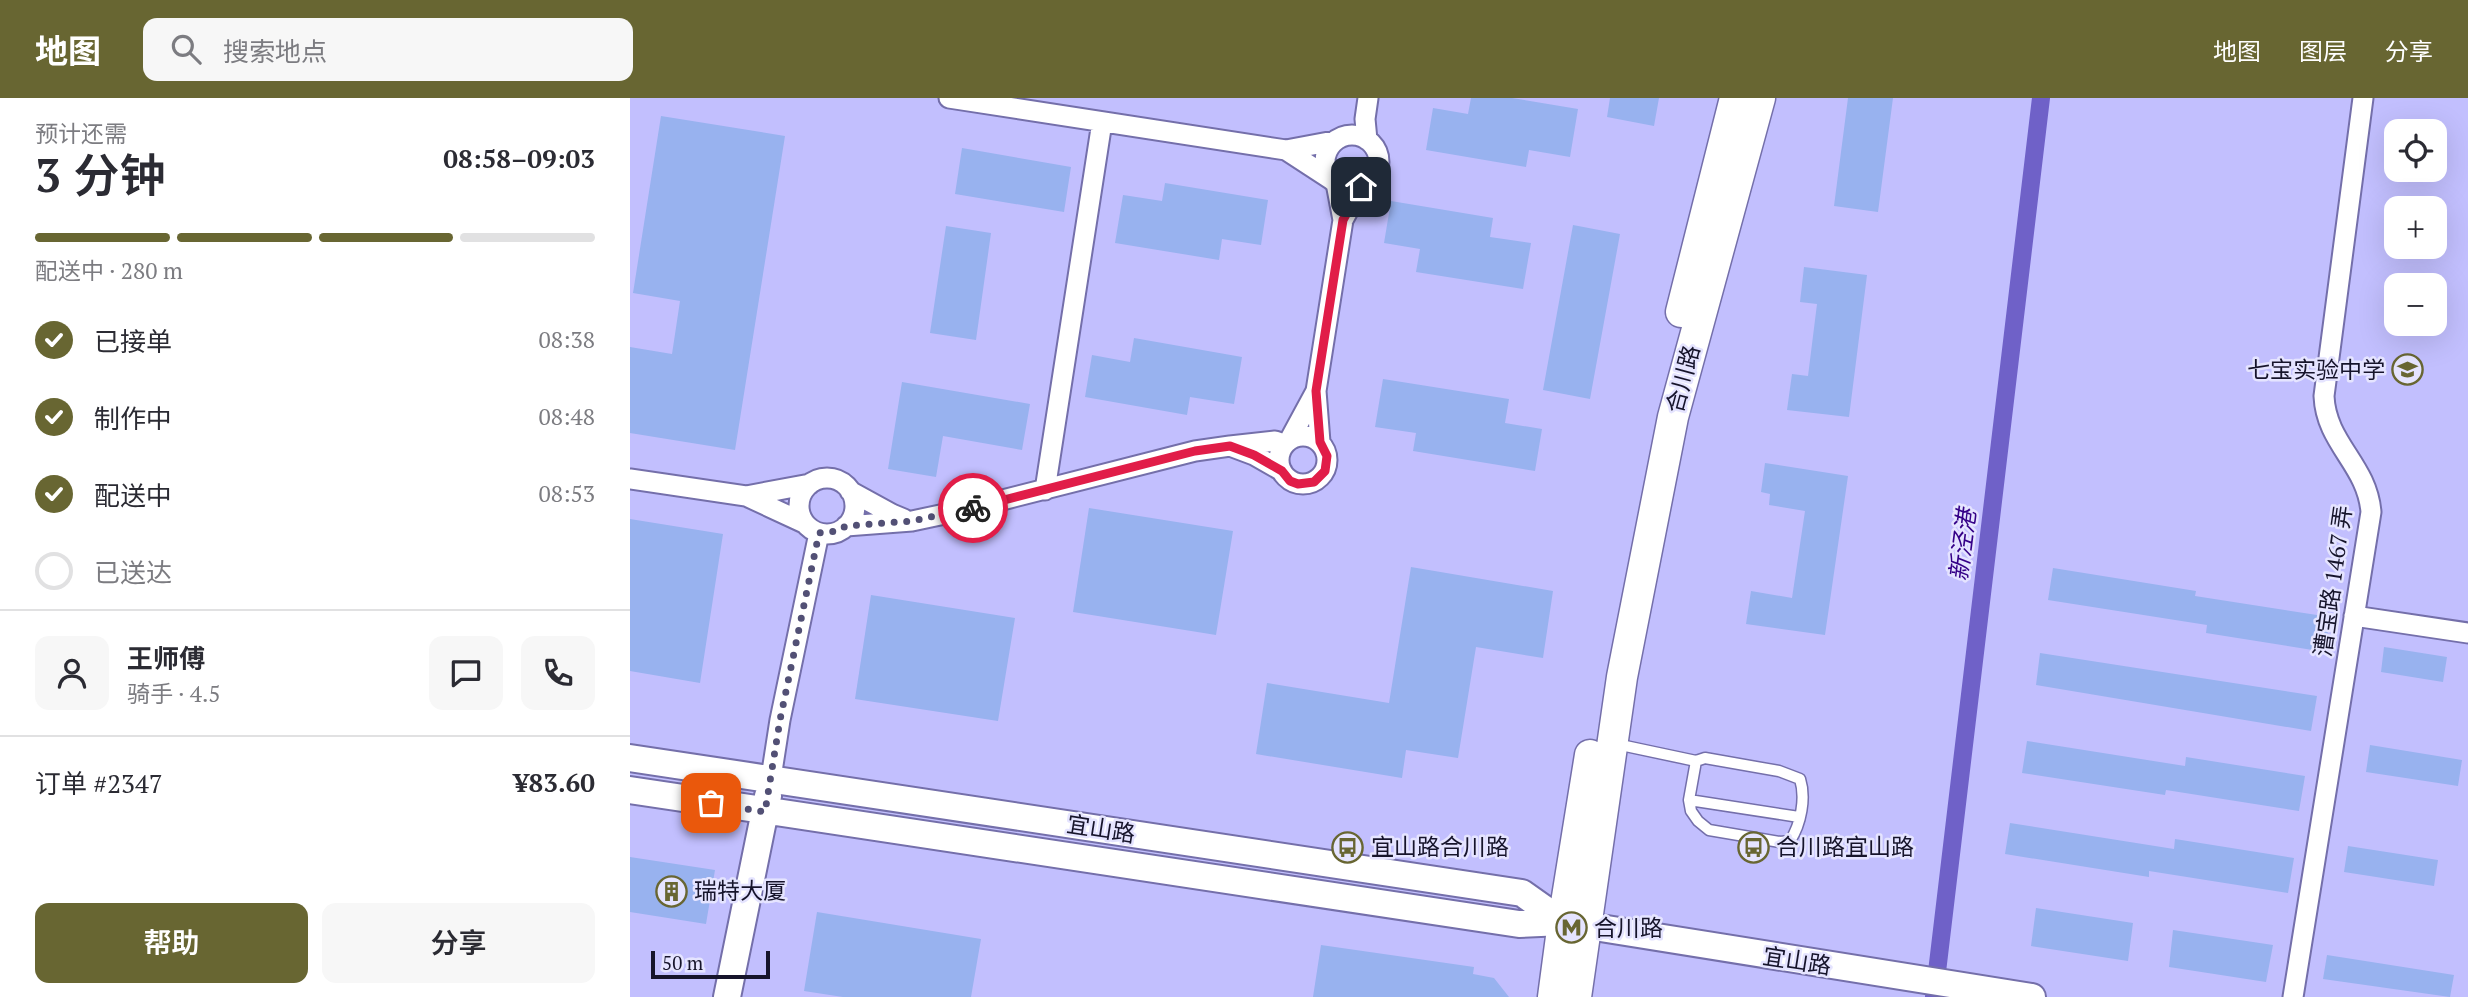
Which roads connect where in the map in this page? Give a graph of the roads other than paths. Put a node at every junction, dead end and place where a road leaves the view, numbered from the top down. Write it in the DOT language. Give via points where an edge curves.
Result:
graph roads {
  1 [pos="949,98"];
  2 [pos="1357,98"];
  3 [pos="1368,98"];
  4 [pos="1735,98"];
  5 [pos="1760,98"];
  6 [pos="2363,98"];
  7 [pos="1102,122"];
  8 [pos="1338,139"];
  9 [pos="1367,139"];
  10 [pos="1286,150"];
  11 [pos="1334,182"];
  12 [pos="1361,187"];
  13 [pos="1343,220"];
  14 [pos="1316,391"];
  15 [pos="1287,442"];
  16 [pos="1320,442"];
  17 [pos="1230,446"];
  18 [pos="1282,471"];
  19 [pos="630,479"];
  20 [pos="810,484"];
  21 [pos="1045,490"];
  22 [pos="850,491"];
  23 [pos="746,496"];
  24 [pos="912,521"];
  25 [pos="846,526"];
  26 [pos="812,528"];
  27 [pos="2354,616"];
  28 [pos="2468,633"];
  29 [pos="1612,743"];
  30 [pos="630,758"];
  31 [pos="1696,761"];
  32 [pos="771,778"];
  33 [pos="630,790"];
  34 [pos="1689,800"];
  35 [pos="765,812"];
  36 [pos="1799,817"];
  37 [pos="1574,925"];
  38 [pos="727,997"];
  39 [pos="1553,997"];
  40 [pos="1576,997"];
  41 [pos="2032,997"];
  42 [pos="2293,997"];
  1 -- 7 [label="street"];
  2 -- 8 [label="street"];
  3 -- 9 [label="street"];
  4 -- 37 [label="main road, 合川路" via="1653,421 1602,686"];
  5 -- 29 [label="main road, 合川路" via="1672,417"];
  6 -- 27 [label="street, 漕宝路 1467 弄" via="2325,396 2331,430 2370,494"];
  7 -- 10 [label="street"];
  7 -- 21 [label="street"];
  8 -- 9 [label="street"];
  8 -- 10 [label="street"];
  8 -- 11 [label="street" via="1329,148 1325,164"];
  9 -- 12 [label="street" via="1379,163 1372,180"];
  10 -- 11 [label="street"];
  11 -- 12 [label="street"];
  11 -- 13 [label="street"];
  12 -- 13 [label="street"];
  13 -- 14 [label="street"];
  14 -- 15 [label="street"];
  14 -- 16 [label="street"];
  15 -- 16 [label="street" via="1306,435"];
  15 -- 17 [label="street"];
  15 -- 18 [label="street" via="1279,460"];
  16 -- 18 [label="street" via="1327,456 1325,471 1314,482 1298,484"];
  17 -- 18 [label="street"];
  17 -- 21 [label="street"];
  19 -- 23 [label="street"];
  20 -- 22 [label="street" via="835,480"];
  20 -- 23 [label="street"];
  20 -- 26 [label="street" via="799,507"];
  21 -- 24 [label="street"];
  22 -- 24 [label="street"];
  22 -- 25 [label="street" via="854,509"];
  23 -- 26 [label="street"];
  24 -- 25 [label="street"];
  25 -- 26 [label="street" via="838,531"];
  26 -- 32 [label="street"];
  27 -- 28 [label="street"];
  27 -- 42 [label="street, 漕宝路 1467 弄"];
  29 -- 31 [label="lane"];
  29 -- 37 [label="main road, 合川路"];
  30 -- 32 [label="street, 宜山路"];
  31 -- 34 [label="lane"];
  31 -- 36 [label="lane" via="1705,758 1800,779"];
  32 -- 35 [label="street"];
  32 -- 37 [label="street, 宜山路" via="1522,893"];
  33 -- 35 [label="street, 宜山路"];
  34 -- 36 [label="lane"];
  34 -- 36 [label="lane" via="1691,811 1709,830 1780,842 1790,841"];
  35 -- 37 [label="street, 宜山路" via="1519,925"];
  35 -- 38 [label="street"];
  37 -- 39 [label="main road, 合川路"];
  37 -- 40 [label="main road, 合川路"];
  37 -- 41 [label="street, 宜山路"];
}
